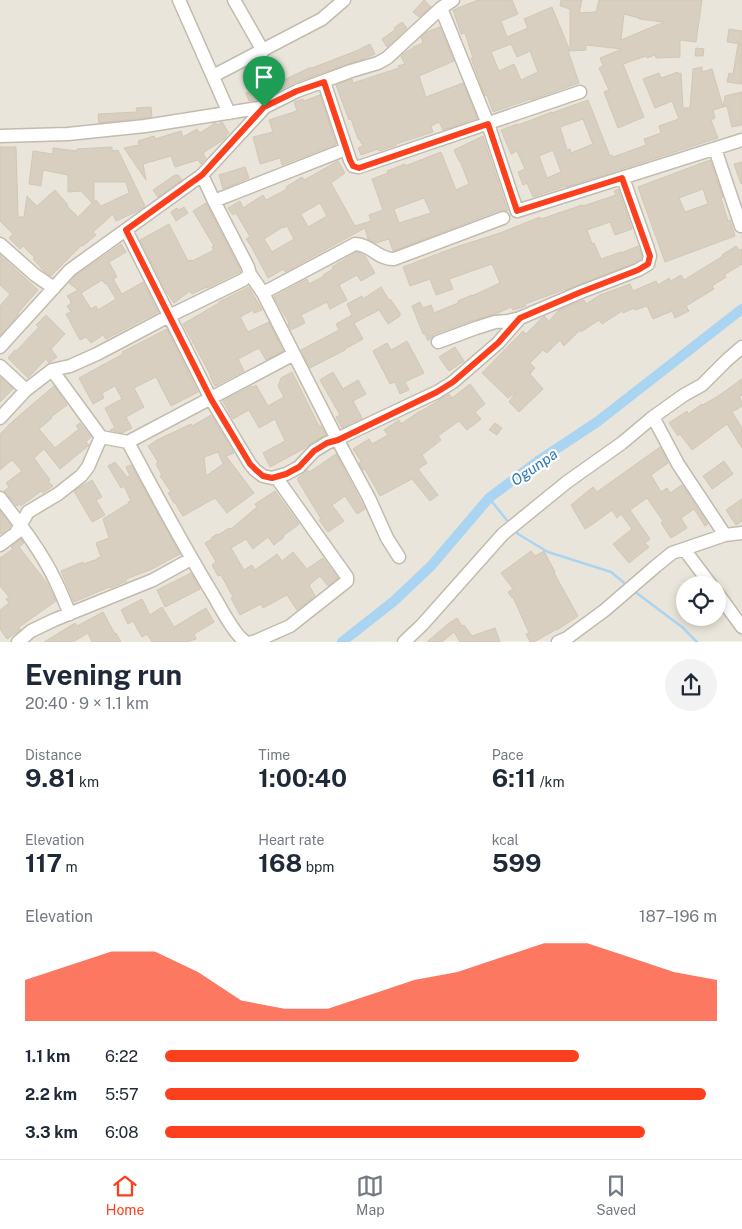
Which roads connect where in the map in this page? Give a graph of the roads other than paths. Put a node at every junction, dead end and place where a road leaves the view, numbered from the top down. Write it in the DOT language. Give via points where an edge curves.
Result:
graph roads {
  1 [pos="179,0"];
  2 [pos="234,0"];
  3 [pos="344,0"];
  4 [pos="454,0"];
  5 [pos="441,8"];
  6 [pos="263,51"];
  7 [pos="213,76"];
  8 [pos="324,82"];
  9 [pos="580,92"];
  10 [pos="264,107"];
  11 [pos="229,113"];
  12 [pos="488,124"];
  13 [pos="0,136"];
  14 [pos="742,140"];
  15 [pos="346,148"];
  16 [pos="715,149"];
  17 [pos="202,175"];
  18 [pos="622,178"];
  19 [pos="214,201"];
  20 [pos="503,218"];
  21 [pos="741,226"];
  22 [pos="126,230"];
  23 [pos="0,244"];
  24 [pos="250,274"];
  25 [pos="54,288"];
  26 [pos="263,294"];
  27 [pos="169,316"];
  28 [pos="520,318"];
  29 [pos="438,342"];
  30 [pos="0,347"];
  31 [pos="742,347"];
  32 [pos="294,354"];
  33 [pos="0,366"];
  34 [pos="52,370"];
  35 [pos="26,390"];
  36 [pos="211,399"];
  37 [pos="652,417"];
  38 [pos="0,418"];
  39 [pos="101,437"];
  40 [pos="338,440"];
  41 [pos="128,442"];
  42 [pos="276,477"];
  43 [pos="0,498"];
  44 [pos="20,525"];
  45 [pos="742,533"];
  46 [pos="725,535"];
  47 [pos="0,545"];
  48 [pos="684,549"];
  49 [pos="399,557"];
  50 [pos="191,559"];
  51 [pos="704,576"];
  52 [pos="726,605"];
  53 [pos="70,614"];
  54 [pos="742,627"];
  55 [pos="563,640"];
  56 [pos="18,642"];
  57 [pos="246,642"];
  58 [pos="252,642"];
  59 [pos="404,642"];
  1 -- 7 [label="street"];
  2 -- 6 [label="street"];
  3 -- 6 [label="street" via="322,19"];
  4 -- 5 [label="street"];
  5 -- 8 [label="street" via="387,58"];
  5 -- 12 [label="street"];
  6 -- 7 [label="street"];
  7 -- 11 [label="street"];
  8 -- 10 [label="street"];
  8 -- 15 [label="street"];
  9 -- 12 [label="street"];
  10 -- 11 [label="street"];
  10 -- 17 [label="street"];
  11 -- 13 [label="street" via="68,134"];
  12 -- 15 [label="street" via="359,168 353,166"];
  12 -- 18 [label="street" via="517,211"];
  14 -- 16 [label="street"];
  15 -- 19 [label="street"];
  16 -- 18 [label="street"];
  16 -- 21 [label="street"];
  17 -- 19 [label="street"];
  17 -- 22 [label="street"];
  18 -- 28 [label="street" via="647,246 648,264"];
  19 -- 24 [label="street"];
  20 -- 26 [label="street" via="394,259 388,260 369,248 355,244"];
  22 -- 25 [label="street" via="70,270"];
  22 -- 27 [label="street"];
  23 -- 25 [label="street" via="34,275"];
  24 -- 26 [label="street"];
  24 -- 27 [label="street"];
  25 -- 30 [label="street"];
  26 -- 32 [label="street"];
  27 -- 34 [label="street" via="97,354"];
  27 -- 36 [label="street"];
  28 -- 29 [label="street" via="495,322"];
  28 -- 40 [label="street" via="498,343 453,382"];
  31 -- 37 [label="street" via="702,385"];
  32 -- 36 [label="street"];
  32 -- 40 [label="street"];
  33 -- 35 [label="street"];
  34 -- 35 [label="street"];
  34 -- 39 [label="street"];
  35 -- 38 [label="street"];
  36 -- 41 [label="street"];
  36 -- 42 [label="street" via="250,464 263,476"];
  37 -- 46 [label="street" via="678,464"];
  37 -- 59 [label="street" via="622,444 567,482 503,534"];
  39 -- 41 [label="street"];
  39 -- 44 [label="street" via="81,476 28,512"];
  40 -- 42 [label="street" via="314,451 299,467"];
  40 -- 49 [label="street"];
  41 -- 50 [label="street"];
  42 -- 58 [label="street" via="348,581 290,626"];
  43 -- 44 [label="street"];
  44 -- 47 [label="street" via="16,533"];
  44 -- 53 [label="street" via="56,581"];
  45 -- 46 [label="street"];
  46 -- 48 [label="street"];
  48 -- 51 [label="street"];
  48 -- 55 [label="street" via="672,553 605,610"];
  50 -- 53 [label="street" via="152,580"];
  50 -- 57 [label="street" via="229,621"];
  52 -- 54 [label="street"];
  53 -- 56 [label="street" via="31,631"];
}
